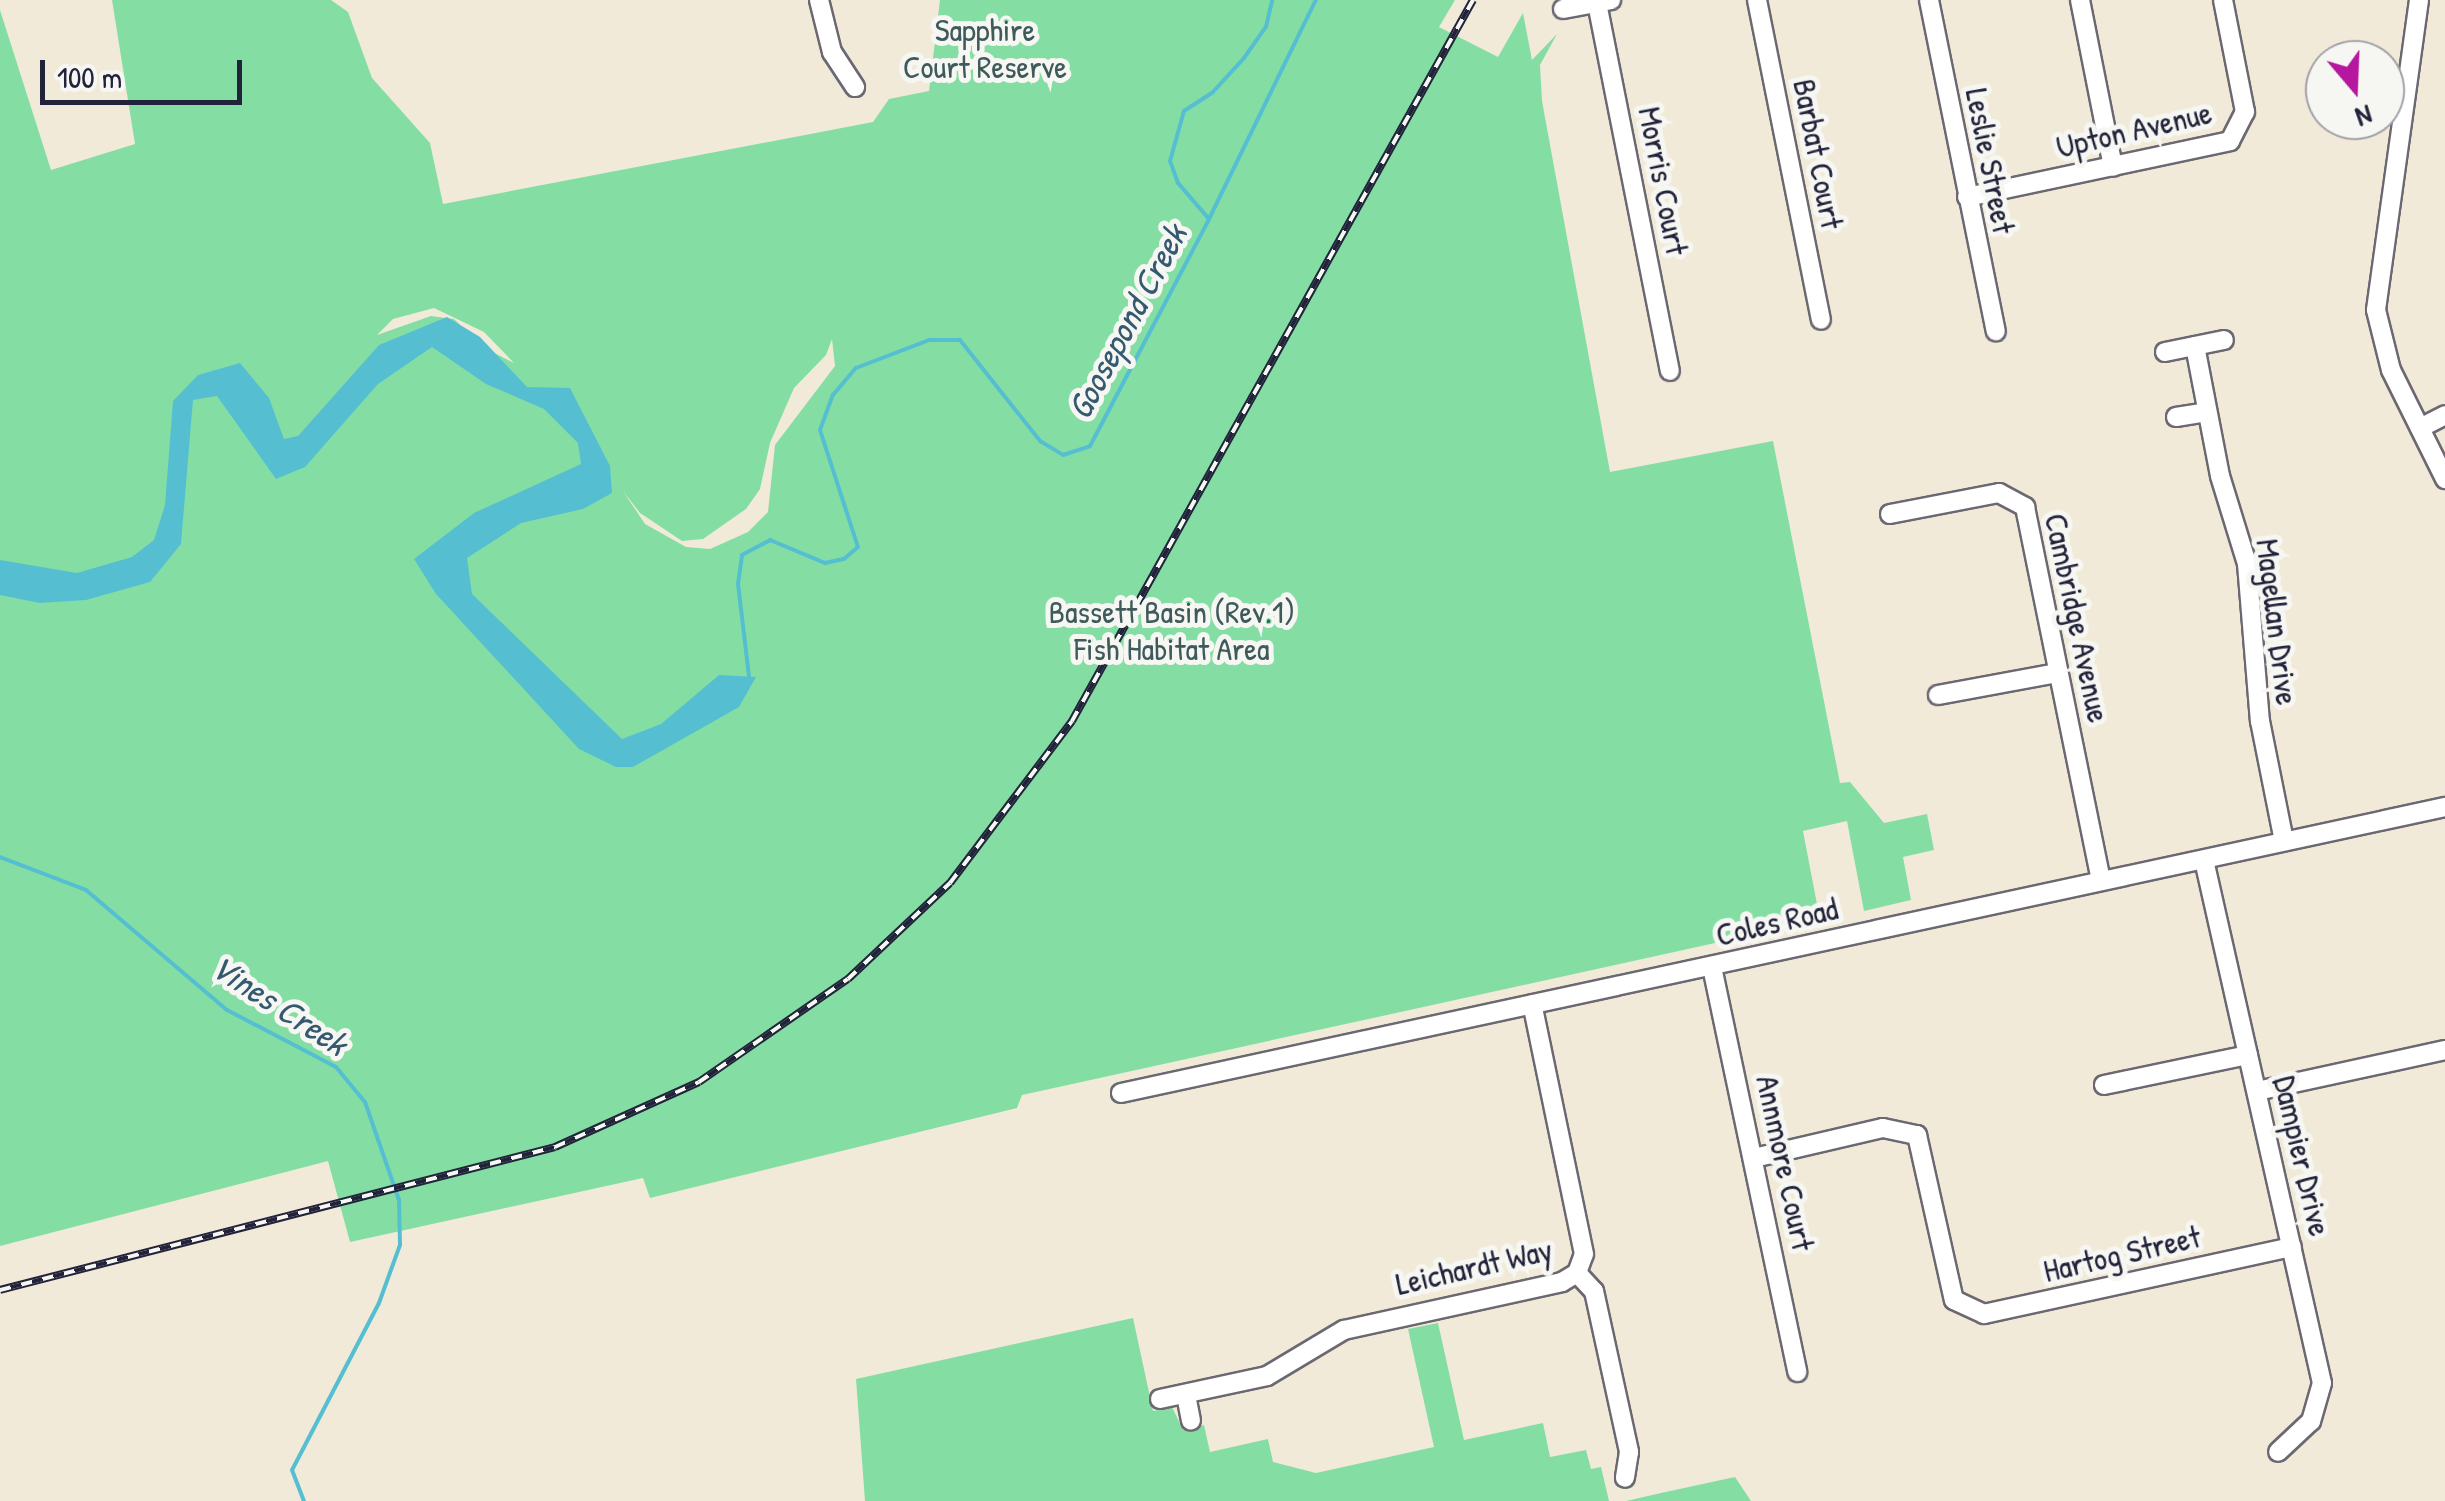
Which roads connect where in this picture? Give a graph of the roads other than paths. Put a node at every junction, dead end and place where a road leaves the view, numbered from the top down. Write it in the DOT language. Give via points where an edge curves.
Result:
graph roads {
  1 [pos="819,0"];
  2 [pos="1757,0"];
  3 [pos="1929,0"];
  4 [pos="2080,0"];
  5 [pos="2223,0"];
  6 [pos="2419,0"];
  7 [pos="1604,1"];
  8 [pos="1563,9"];
  9 [pos="854,87"];
  10 [pos="2113,167"];
  11 [pos="1967,197"];
  12 [pos="1821,320"];
  13 [pos="1996,332"];
  14 [pos="2224,340"];
  15 [pos="2195,346"];
  16 [pos="2164,352"];
  17 [pos="1670,371"];
  18 [pos="2207,412"];
  19 [pos="2445,415"];
  20 [pos="2176,417"];
  21 [pos="2420,428"];
  22 [pos="2445,478"];
  23 [pos="1890,514"];
  24 [pos="2058,673"];
  25 [pos="1938,695"];
  26 [pos="2445,807"];
  27 [pos="2284,842"];
  28 [pos="2204,860"];
  29 [pos="2102,879"];
  30 [pos="1712,967"];
  31 [pos="1532,1004"];
  32 [pos="2445,1050"];
  33 [pos="2248,1054"];
  34 [pos="2104,1085"];
  35 [pos="2257,1091"];
  36 [pos="1121,1094"];
  37 [pos="1754,1158"];
  38 [pos="2292,1246"];
  39 [pos="1577,1272"];
  40 [pos="1797,1372"];
  41 [pos="1186,1395"];
  42 [pos="1160,1400"];
  43 [pos="1191,1421"];
  44 [pos="2278,1452"];
  45 [pos="1625,1478"];
  1 -- 9 [label="street" via="832,52"];
  2 -- 12 [label="street, Barbat Court"];
  3 -- 11 [label="street, Leslie Street"];
  4 -- 10 [label="street"];
  5 -- 10 [label="street, Upton Avenue" via="2244,107 2241,129 2217,148"];
  6 -- 21 [label="street" via="2376,310 2381,344"];
  7 -- 8 [label="street"];
  7 -- 17 [label="street, Morris Court"];
  10 -- 11 [label="street, Upton Avenue"];
  11 -- 13 [label="street, Leslie Street"];
  14 -- 15 [label="street"];
  15 -- 16 [label="street"];
  15 -- 18 [label="street, Magellan Drive"];
  18 -- 20 [label="street"];
  18 -- 27 [label="street, Magellan Drive" via="2246,564 2260,721"];
  19 -- 21 [label="street"];
  21 -- 22 [label="street"];
  23 -- 24 [label="street, Cambridge Avenue" via="1999,493 2018,498 2028,515"];
  24 -- 25 [label="street"];
  24 -- 29 [label="street, Cambridge Avenue"];
  26 -- 27 [label="street, Coles Road"];
  27 -- 28 [label="street, Coles Road"];
  28 -- 29 [label="street, Coles Road"];
  28 -- 33 [label="street, Dampier Drive"];
  29 -- 30 [label="street, Coles Road"];
  30 -- 31 [label="street, Coles Road"];
  30 -- 37 [label="street, Annmore Court"];
  31 -- 36 [label="street, Coles Road"];
  31 -- 39 [label="street, Leichardt Way" via="1584,1254"];
  32 -- 35 [label="street"];
  33 -- 34 [label="street"];
  33 -- 35 [label="street, Dampier Drive"];
  35 -- 38 [label="street, Dampier Drive"];
  37 -- 38 [label="street, Hartog Street" via="1904,1128 1924,1148 1948,1280 1966,1310 2001,1313"];
  37 -- 40 [label="street, Annmore Court"];
  38 -- 44 [label="street, Dampier Drive" via="2322,1383 2311,1421"];
  39 -- 41 [label="street, Leichardt Way" via="1562,1282 1344,1330 1267,1376"];
  39 -- 45 [label="street" via="1594,1291 1628,1452"];
  41 -- 42 [label="street, Leichardt Way"];
  41 -- 43 [label="street"];
}
